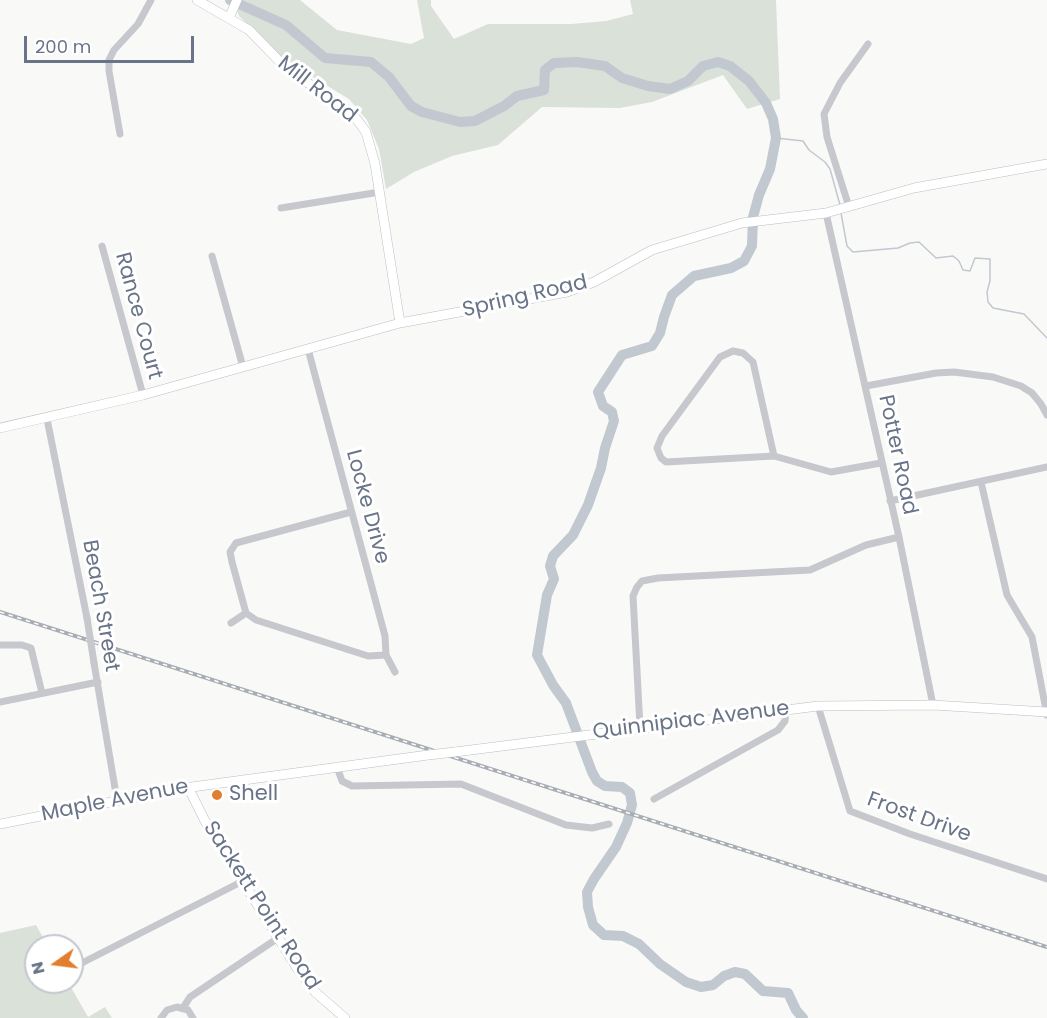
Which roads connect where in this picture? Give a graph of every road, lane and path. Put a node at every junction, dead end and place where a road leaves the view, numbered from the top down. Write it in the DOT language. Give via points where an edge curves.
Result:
graph roads {
  1 [pos="151,0"];
  2 [pos="196,0"];
  3 [pos="236,4"];
  4 [pos="229,18"];
  5 [pos="868,44"];
  6 [pos="120,134"];
  7 [pos="1047,164"];
  8 [pos="380,192"];
  9 [pos="849,207"];
  10 [pos="281,208"];
  11 [pos="826,213"];
  12 [pos="102,246"];
  13 [pos="212,256"];
  14 [pos="400,323"];
  15 [pos="308,349"];
  16 [pos="243,367"];
  17 [pos="866,387"];
  18 [pos="143,395"];
  19 [pos="1047,415"];
  20 [pos="47,419"];
  21 [pos="0,428"];
  22 [pos="774,456"];
  23 [pos="881,463"];
  24 [pos="1047,467"];
  25 [pos="981,482"];
  26 [pos="890,501"];
  27 [pos="351,512"];
  28 [pos="899,537"];
  29 [pos="246,613"];
  30 [pos="231,623"];
  31 [pos="0,645"];
  32 [pos="386,655"];
  33 [pos="395,672"];
  34 [pos="98,682"];
  35 [pos="42,693"];
  36 [pos="0,702"];
  37 [pos="933,705"];
  38 [pos="818,706"];
  39 [pos="786,708"];
  40 [pos="1047,713"];
  41 [pos="640,727"];
  42 [pos="337,767"];
  43 [pos="189,787"];
  44 [pos="654,799"];
  45 [pos="117,800"];
  46 [pos="0,824"];
  47 [pos="609,824"];
  48 [pos="1047,879"];
  49 [pos="243,881"];
  50 [pos="278,938"];
  51 [pos="84,962"];
  52 [pos="183,1008"];
  53 [pos="161,1018"];
  54 [pos="193,1018"];
  55 [pos="345,1018"];
  1 -- 6 [label="street" via="138,24 109,60"];
  2 -- 4 [label="street, Mill Road"];
  3 -- 4 [label="street"];
  4 -- 8 [label="street, Mill Road" via="249,30 286,68 352,113 371,144"];
  5 -- 9 [label="street" via="824,114 827,137"];
  7 -- 9 [label="street, Spring Road" via="930,185"];
  8 -- 10 [label="street"];
  8 -- 14 [label="street, Mill Road"];
  9 -- 11 [label="street, Spring Road"];
  11 -- 14 [label="street, Spring Road" via="747,223 652,250 567,292"];
  11 -- 17 [label="street, Potter Road"];
  12 -- 18 [label="street, Rance Court"];
  13 -- 16 [label="street"];
  14 -- 15 [label="street, Spring Road"];
  15 -- 16 [label="street, Spring Road"];
  15 -- 27 [label="street, Locke Drive"];
  16 -- 18 [label="street, Spring Road"];
  17 -- 19 [label="street" via="936,373 993,377 1032,393"];
  17 -- 23 [label="street, Potter Road"];
  18 -- 20 [label="street, Spring Road"];
  20 -- 21 [label="street, Spring Road"];
  20 -- 34 [label="street, Beach Street, bridge"];
  22 -- 22 [label="street" via="666,462 657,448 720,357 733,351 743,353 753,362"];
  22 -- 23 [label="street" via="831,472"];
  23 -- 26 [label="street, Potter Road"];
  24 -- 25 [label="street"];
  25 -- 26 [label="street"];
  25 -- 40 [label="street" via="1007,595 1032,637"];
  26 -- 28 [label="street, Potter Road"];
  27 -- 29 [label="street" via="236,543 230,552"];
  27 -- 32 [label="street, Locke Drive" via="385,636"];
  28 -- 37 [label="street, Potter Road"];
  28 -- 41 [label="street" via="866,545 810,570 642,581 633,596"];
  29 -- 30 [label="street"];
  29 -- 32 [label="street" via="256,620 368,656"];
  31 -- 35 [label="street" via="32,648"];
  32 -- 33 [label="street, Locke Drive"];
  34 -- 35 [label="street"];
  34 -- 45 [label="street, Beach Street"];
  35 -- 36 [label="street"];
  37 -- 38 [label="street, Quinnipiac Avenue"];
  37 -- 40 [label="street, Quinnipiac Avenue"];
  38 -- 39 [label="street, Quinnipiac Avenue"];
  38 -- 48 [label="street, Frost Drive" via="850,811"];
  39 -- 41 [label="street, Quinnipiac Avenue"];
  39 -- 44 [label="street" via="784,721 773,733"];
  41 -- 42 [label="street, Quinnipiac Avenue, bridge"];
  42 -- 43 [label="street, Maple Avenue"];
  42 -- 47 [label="street" via="342,782 352,786 462,784 566,825 592,828"];
  43 -- 45 [label="street, Maple Avenue"];
  43 -- 49 [label="street, Sackett Point Road"];
  45 -- 46 [label="street, Maple Avenue"];
  49 -- 50 [label="street, Sackett Point Road"];
  49 -- 51 [label="street"];
  50 -- 52 [label="street" via="190,998"];
  50 -- 55 [label="street, Sackett Point Road" via="307,982"];
  52 -- 53 [label="street" via="172,1007"];
  52 -- 54 [label="street"];
}
